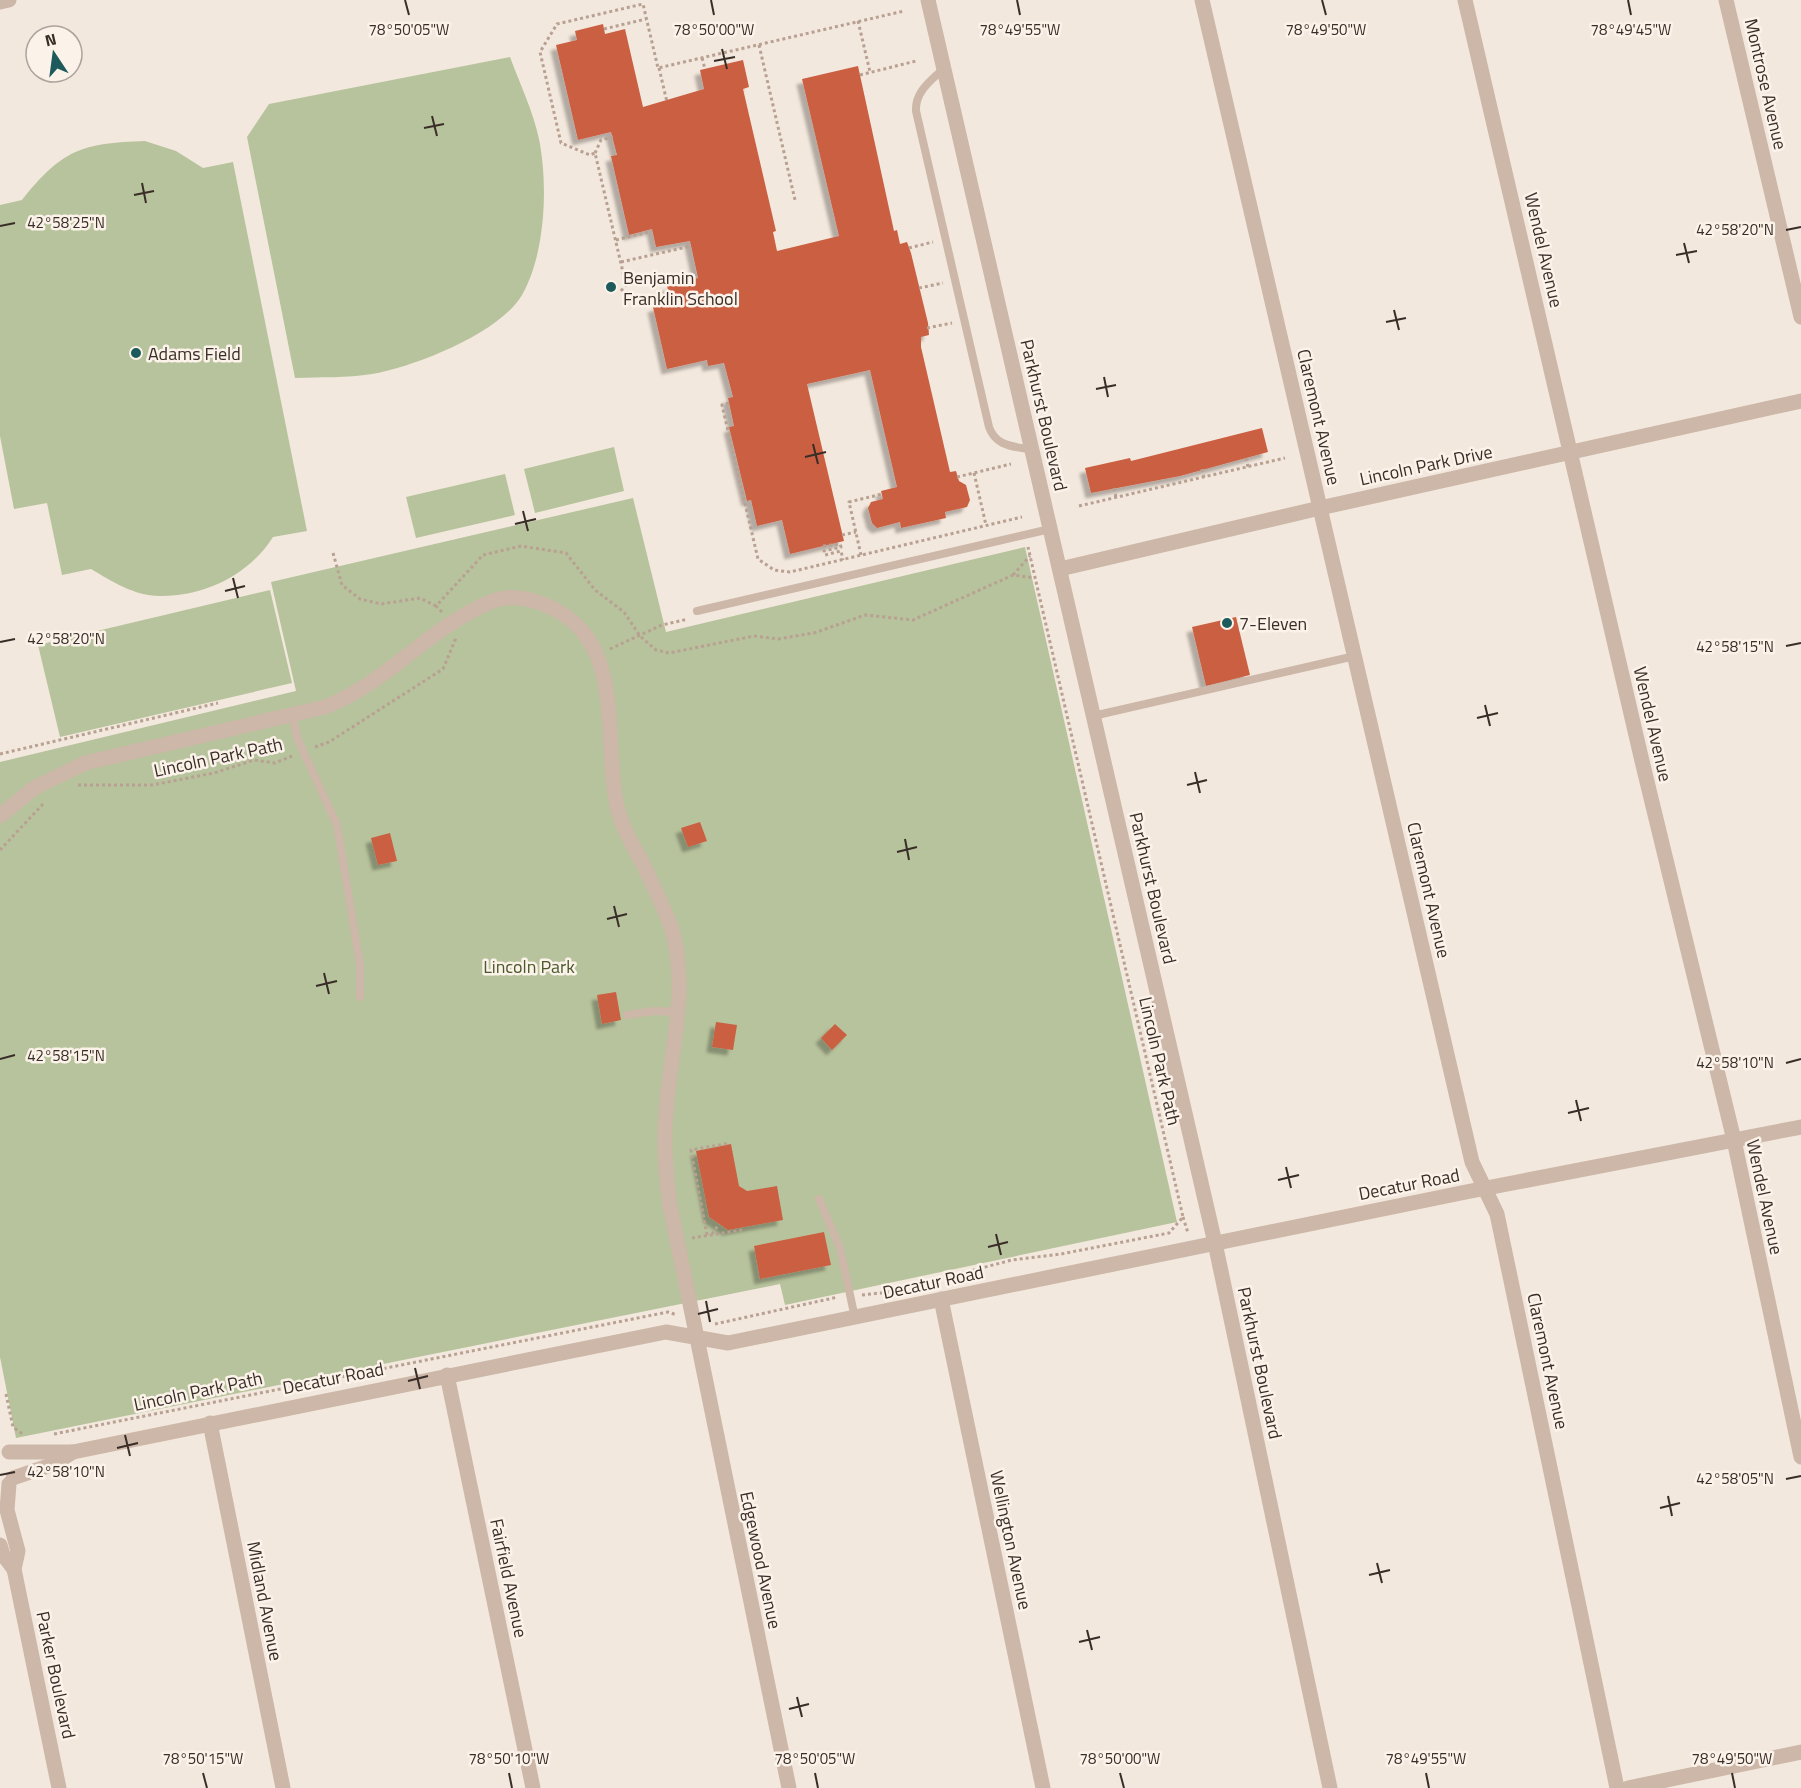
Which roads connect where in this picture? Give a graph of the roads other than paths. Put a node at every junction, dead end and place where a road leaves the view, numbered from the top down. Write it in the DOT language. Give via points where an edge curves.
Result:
graph roads {
  1 [pos="9,0"];
  2 [pos="927,0"];
  3 [pos="1202,0"];
  4 [pos="1465,0"];
  5 [pos="1726,0"];
  6 [pos="0,2"];
  7 [pos="944,69"];
  8 [pos="1801,317"];
  9 [pos="1801,401"];
  10 [pos="1032,450"];
  11 [pos="1571,454"];
  12 [pos="1320,508"];
  13 [pos="1050,529"];
  14 [pos="1060,569"];
  15 [pos="697,611"];
  16 [pos="1355,656"];
  17 [pos="292,715"];
  18 [pos="1094,716"];
  19 [pos="0,816"];
  20 [pos="360,997"];
  21 [pos="679,1012"];
  22 [pos="627,1015"];
  23 [pos="1801,1127"];
  24 [pos="1734,1140"];
  25 [pos="1485,1189"];
  26 [pos="819,1199"];
  27 [pos="1215,1243"];
  28 [pos="941,1299"];
  29 [pos="855,1318"];
  30 [pos="696,1339"];
  31 [pos="447,1375"];
  32 [pos="210,1423"];
  33 [pos="3,1447"];
  34 [pos="73,1452"];
  35 [pos="1801,1457"];
  36 [pos="7,1484"];
  37 [pos="0,1545"];
  38 [pos="14,1569"];
  39 [pos="1801,1752"];
  40 [pos="59,1788"];
  41 [pos="283,1788"];
  42 [pos="533,1788"];
  43 [pos="789,1788"];
  44 [pos="1043,1788"];
  45 [pos="1330,1788"];
  46 [pos="1617,1788"];
  47 [pos="1628,1788"];
  1 -- 6 [label="street"];
  2 -- 7 [label="street, Parkhurst Boulevard"];
  3 -- 12 [label="street, Claremont Avenue"];
  4 -- 11 [label="street, Wendel Avenue"];
  5 -- 8 [label="street, Montrose Avenue"];
  7 -- 10 [label="street, Parkhurst Boulevard"];
  7 -- 10 [label="lane" via="921,91 916,111 989,428 996,440"];
  9 -- 11 [label="street, Lincoln Park Drive"];
  10 -- 13 [label="street, Parkhurst Boulevard"];
  11 -- 12 [label="street, Lincoln Park Drive"];
  11 -- 24 [label="street, Wendel Avenue"];
  12 -- 14 [label="street, Lincoln Park Drive"];
  12 -- 16 [label="street, Claremont Avenue"];
  13 -- 14 [label="street, Parkhurst Boulevard"];
  13 -- 15 [label="lane"];
  14 -- 18 [label="street, Parkhurst Boulevard"];
  16 -- 18 [label="lane"];
  16 -- 25 [label="street, Claremont Avenue" via="1472,1162"];
  17 -- 19 [label="street, Edgewood Avenue" via="85,763 34,788"];
  17 -- 20 [label="lane" via="303,751 337,825 360,965"];
  17 -- 21 [label="street, Edgewood Avenue" via="325,707 360,690 451,621 496,599 533,599 569,615 598,654 604,678 617,808 667,915 677,946 681,978"];
  18 -- 27 [label="street, Parkhurst Boulevard"];
  21 -- 22 [label="lane"];
  21 -- 30 [label="street, Edgewood Avenue" via="666,1113 666,1172 680,1268"];
  23 -- 24 [label="street, Decatur Road"];
  24 -- 25 [label="street, Decatur Road"];
  24 -- 35 [label="street, Wendel Avenue"];
  25 -- 27 [label="street, Decatur Road"];
  25 -- 46 [label="street, Claremont Avenue" via="1497,1214"];
  26 -- 29 [label="lane" via="840,1248"];
  27 -- 28 [label="street, Decatur Road"];
  27 -- 45 [label="street, Parkhurst Boulevard"];
  28 -- 29 [label="street, Decatur Road"];
  28 -- 44 [label="street, Wellington Avenue"];
  29 -- 30 [label="street, Decatur Road" via="728,1343"];
  30 -- 31 [label="street, Decatur Road" via="666,1332"];
  30 -- 43 [label="street, Edgewood Avenue"];
  31 -- 32 [label="street, Decatur Road"];
  31 -- 42 [label="street, Fairfield Avenue"];
  32 -- 34 [label="street, Decatur Road"];
  32 -- 41 [label="street, Midland Avenue"];
  33 -- 34 [label="street, Decatur Road"];
  33 -- 36 [label="street, Parker Boulevard" via="14,1464"];
  34 -- 36 [label="street, Decatur Road"];
  36 -- 38 [label="street, Parker Boulevard" via="5,1499 18,1551"];
  37 -- 38 [label="street, Parker Boulevard"];
  38 -- 40 [label="street, Parker Boulevard"];
  39 -- 47 [label="street"];
}
